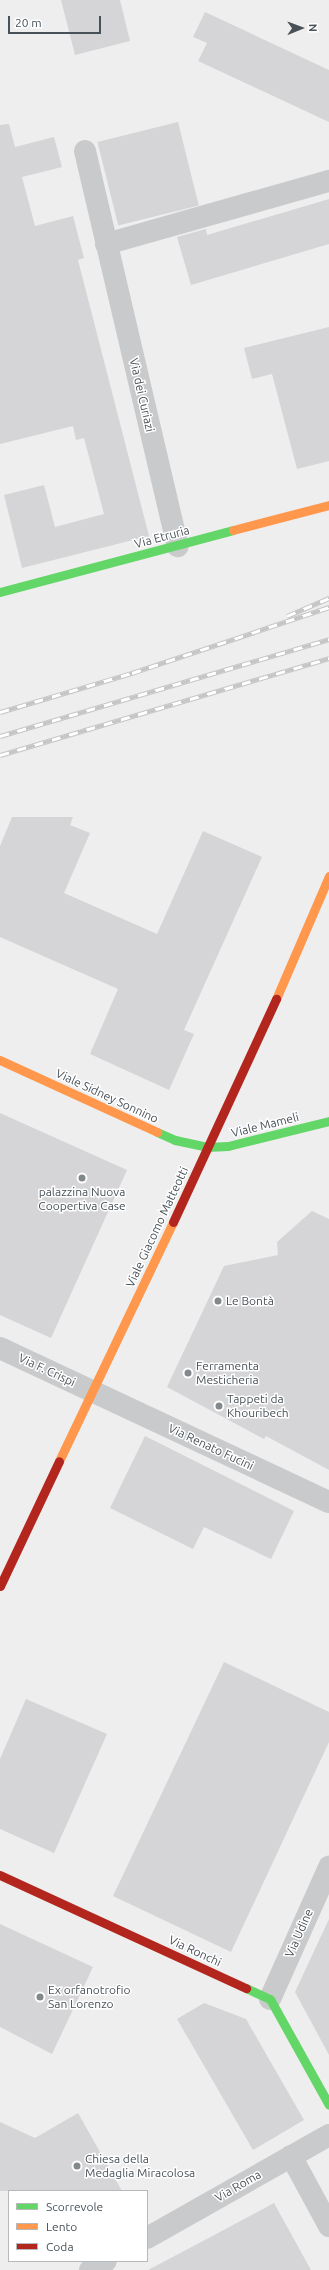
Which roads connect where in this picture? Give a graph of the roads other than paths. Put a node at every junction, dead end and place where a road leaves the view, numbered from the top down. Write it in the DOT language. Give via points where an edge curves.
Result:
graph roads {
  1 [pos="85,150"];
  2 [pos="329,181"];
  3 [pos="106,244"];
  4 [pos="329,505"];
  5 [pos="178,546"];
  6 [pos="0,592"];
  7 [pos="329,876"];
  8 [pos="0,1060"];
  9 [pos="329,1121"];
  10 [pos="207,1148"];
  11 [pos="0,1348"];
  12 [pos="93,1392"];
  13 [pos="329,1502"];
  14 [pos="0,1586"];
  15 [pos="329,1867"];
  16 [pos="0,1875"];
  17 [pos="270,1998"];
  18 [pos="329,2105"];
  19 [pos="329,2135"];
  20 [pos="291,2156"];
  21 [pos="329,2226"];
  22 [pos="148,2237"];
  23 [pos="104,2262"];
  24 [pos="90,2270"];
  1 -- 3 [label="street, Via dei Curiazi"];
  2 -- 3 [label="street"];
  3 -- 5 [label="street, Via dei Curiazi"];
  4 -- 5 [label="street, Via Etruria"];
  5 -- 6 [label="street, Via Etruria"];
  7 -- 10 [label="street, Viale Giacomo Matteotti" via="240,1081"];
  8 -- 10 [label="street, Viale Sidney Sonnino" via="175,1140"];
  9 -- 10 [label="street, Viale Mameli" via="228,1146"];
  10 -- 12 [label="street, Viale Giacomo Matteotti"];
  11 -- 12 [label="street, Via F. Crispi"];
  12 -- 13 [label="street, Via Renato Fucini"];
  12 -- 14 [label="street, Viale Giacomo Matteotti"];
  15 -- 17 [label="street, Via Udine"];
  16 -- 17 [label="street, Via Ronchi"];
  17 -- 18 [label="street"];
  19 -- 20 [label="street, Via Roma"];
  20 -- 21 [label="street"];
  20 -- 22 [label="street, Via Roma"];
  23 -- 24 [label="street"];
}
